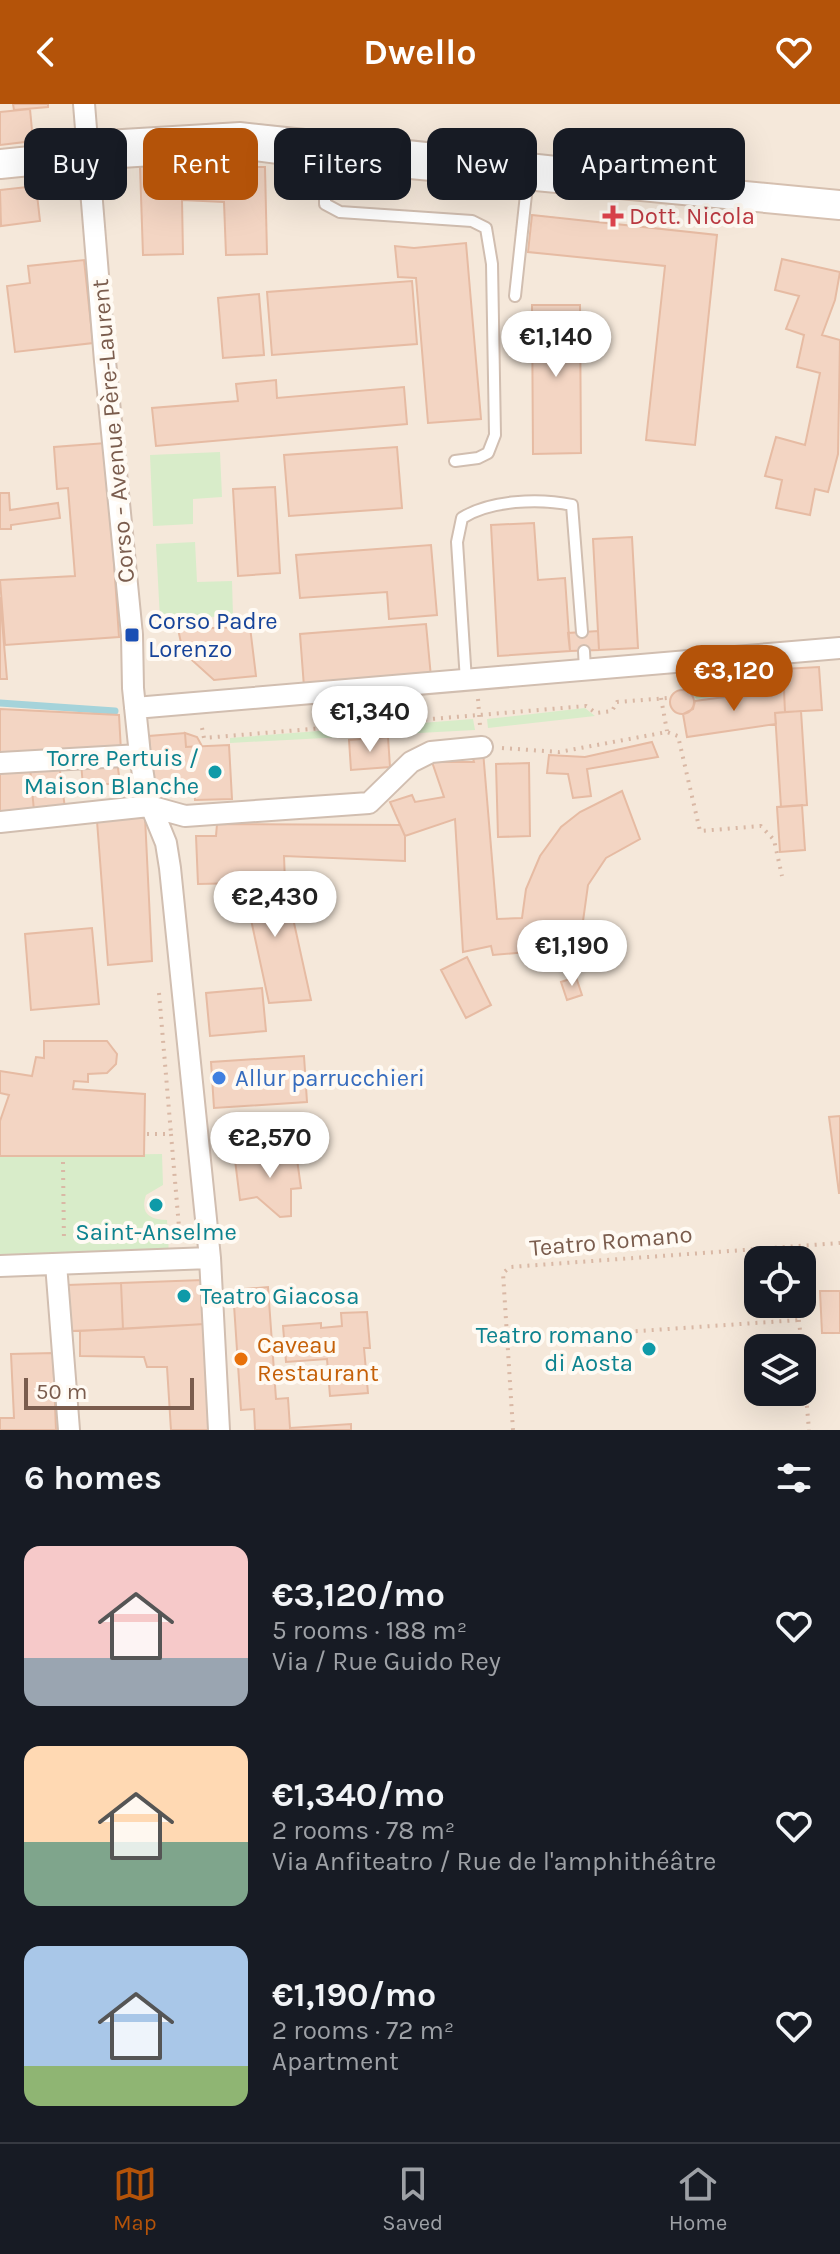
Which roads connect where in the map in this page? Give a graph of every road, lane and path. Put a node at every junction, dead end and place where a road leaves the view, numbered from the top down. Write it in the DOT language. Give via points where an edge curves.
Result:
graph roads {
  1 [pos="84,104"];
  2 [pos="87,128"];
  3 [pos="274,145"];
  4 [pos="127,146"];
  5 [pos="411,153"];
  6 [pos="24,159"];
  7 [pos="0,164"];
  8 [pos="537,175"];
  9 [pos="746,182"];
  10 [pos="93,200"];
  11 [pos="325,200"];
  12 [pos="525,200"];
  13 [pos="840,205"];
  14 [pos="515,296"];
  15 [pos="455,461"];
  16 [pos="582,632"];
  17 [pos="840,648"];
  18 [pos="471,681"];
  19 [pos="661,698"];
  20 [pos="668,698"];
  21 [pos="135,708"];
  22 [pos="479,717"];
  23 [pos="202,728"];
  24 [pos="667,732"];
  25 [pos="482,747"];
  26 [pos="140,755"];
  27 [pos="0,763"];
  28 [pos="149,806"];
  29 [pos="0,822"];
  30 [pos="782,876"];
  31 [pos="147,1134"];
  32 [pos="63,1162"];
  33 [pos="840,1243"];
  34 [pos="790,1245"];
  35 [pos="210,1258"];
  36 [pos="182,1259"];
  37 [pos="60,1264"];
  38 [pos="0,1266"];
  39 [pos="799,1320"];
  40 [pos="800,1334"];
  41 [pos="508,1340"];
  42 [pos="807,1406"];
  43 [pos="69,1430"];
  44 [pos="219,1430"];
  45 [pos="513,1430"];
  46 [pos="809,1430"];
  1 -- 2 [label="street, Corso - Avenue Père-Laurent"];
  3 -- 4 [label="street"];
  5 -- 9 [label="lane"];
  6 -- 7 [label="street"];
  8 -- 13 [label="street"];
  10 -- 21 [label="street, Corso - Avenue Père-Laurent"];
  11 -- 15 [label="lane" via="340,212 472,221 486,228 492,264 495,435 488,453"];
  12 -- 14 [label="lane"];
  16 -- 18 [label="lane" via="572,505 526,503 473,511 462,518 457,542"];
  17 -- 18 [label="street" via="585,660"];
  18 -- 21 [label="street"];
  18 -- 22 [label="path"];
  19 -- 20 [label="path"];
  19 -- 22 [label="path" via="617,702 612,711 596,713 586,706"];
  19 -- 24 [label="path"];
  21 -- 26 [label="street, Corso - Avenue Père-Laurent"];
  22 -- 23 [label="path" via="204,738"];
  22 -- 25 [label="path"];
  24 -- 25 [label="path" via="559,752"];
  24 -- 30 [label="path" via="678,736 700,831 761,826 774,840"];
  25 -- 28 [label="street" via="431,752 411,762 369,803 185,816"];
  26 -- 27 [label="street"];
  26 -- 28 [label="street, Corso - Avenue Père-Laurent"];
  28 -- 29 [label="street"];
  28 -- 35 [label="street, Corso - Avenue Père-Laurent" via="166,843 170,868"];
  31 -- 36 [label="path" via="171,1134"];
  32 -- 37 [label="path"];
  33 -- 34 [label="path"];
  34 -- 41 [label="path, Teatro Romano" via="510,1267 503,1273"];
  35 -- 36 [label="street"];
  35 -- 44 [label="street, Corso - Avenue Père-Laurent"];
  36 -- 37 [label="street"];
  37 -- 38 [label="street"];
  37 -- 43 [label="street"];
  39 -- 40 [label="path"];
  39 -- 41 [label="path"];
  41 -- 45 [label="path, Teatro Romano"];
  42 -- 46 [label="path"];
}
